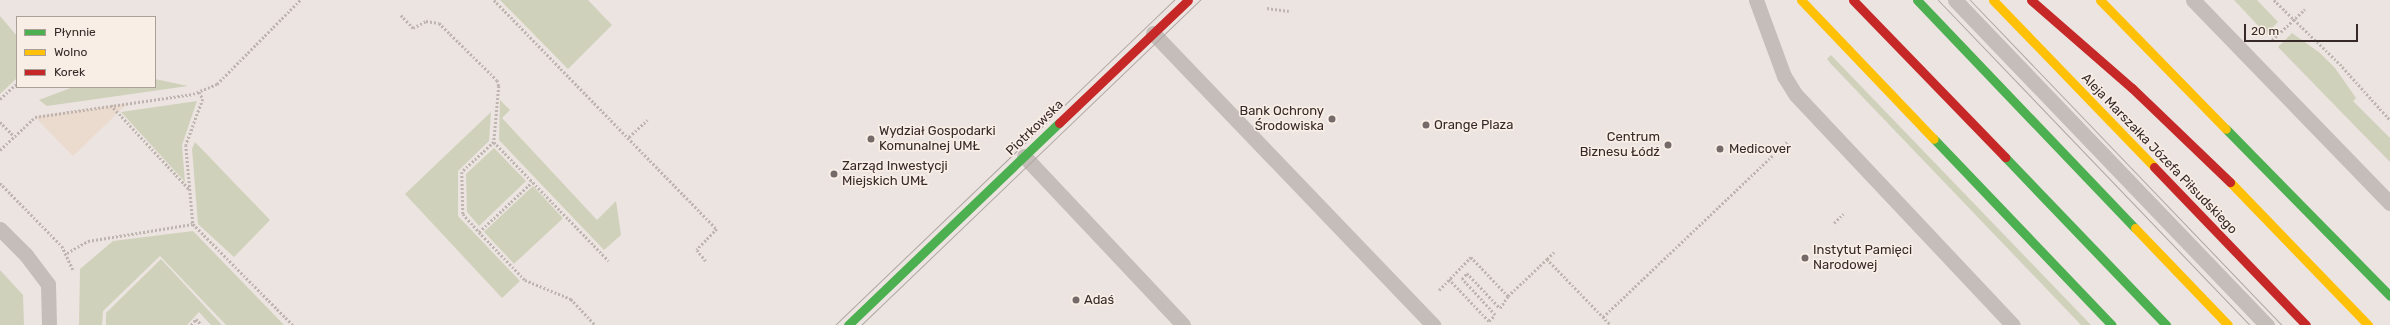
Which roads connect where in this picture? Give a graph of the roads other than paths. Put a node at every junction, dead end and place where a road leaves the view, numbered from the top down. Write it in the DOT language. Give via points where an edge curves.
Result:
graph roads {
  1 [pos="1188,0"];
  2 [pos="1756,0"];
  3 [pos="1801,0"];
  4 [pos="1853,0"];
  5 [pos="1917,0"];
  6 [pos="1955,0"];
  7 [pos="1993,0"];
  8 [pos="2031,0"];
  9 [pos="2100,0"];
  10 [pos="2193,0"];
  11 [pos="1153,33"];
  12 [pos="1024,156"];
  13 [pos="2390,203"];
  14 [pos="0,229"];
  15 [pos="2390,296"];
  16 [pos="48,325"];
  17 [pos="848,325"];
  18 [pos="1183,325"];
  19 [pos="1433,325"];
  20 [pos="2013,325"];
  21 [pos="2112,325"];
  22 [pos="2166,325"];
  23 [pos="2228,325"];
  24 [pos="2267,325"];
  25 [pos="2306,325"];
  26 [pos="2368,325"];
  1 -- 11 [label="main road, Piotrkowska"];
  2 -- 20 [label="lane" via="1784,76 1796,95"];
  3 -- 21 [label="main road"];
  4 -- 22 [label="main road"];
  5 -- 23 [label="main road"];
  6 -- 24 [label="lane"];
  7 -- 25 [label="main road, Aleja Marszałka Józefa Piłsudskiego"];
  8 -- 26 [label="main road" via="2132,88 2210,162"];
  9 -- 15 [label="main road"];
  10 -- 13 [label="lane"];
  11 -- 12 [label="main road, Piotrkowska"];
  11 -- 19 [label="lane"];
  12 -- 17 [label="main road, Piotrkowska"];
  12 -- 18 [label="lane"];
  14 -- 16 [label="lane" via="26,255 48,284"];
}
